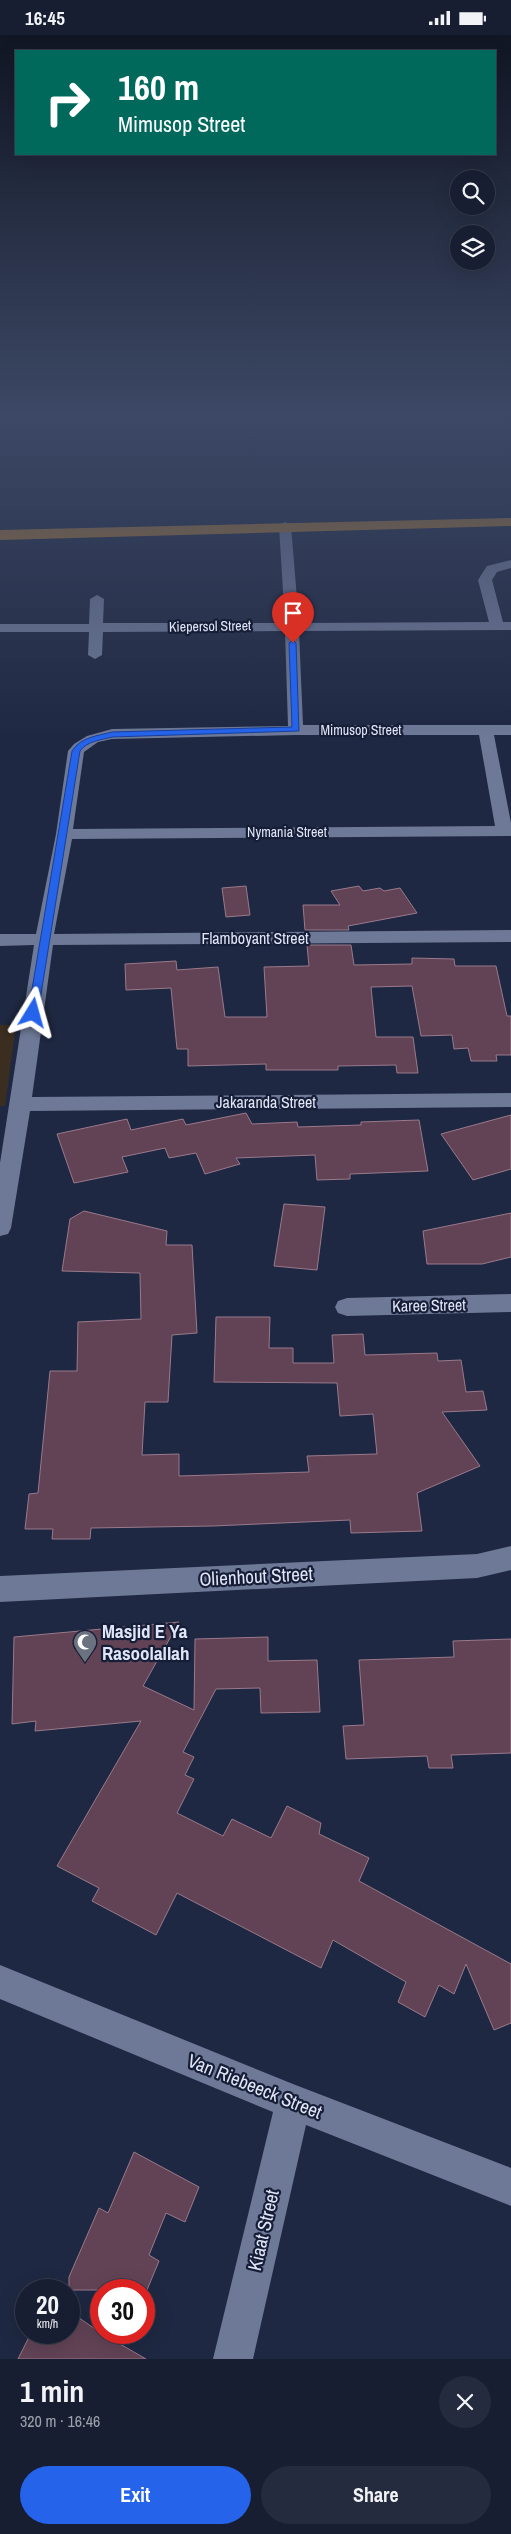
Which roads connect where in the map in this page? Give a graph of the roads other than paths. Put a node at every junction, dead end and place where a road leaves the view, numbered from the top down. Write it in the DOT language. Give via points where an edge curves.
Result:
graph roads {
  1 [pos="485,522"];
  2 [pos="284,526"];
  3 [pos="0,535"];
  4 [pos="511,564"];
  5 [pos="97,599"];
  6 [pos="292,625"];
  7 [pos="504,626"];
  8 [pos="96,627"];
  9 [pos="0,628"];
  10 [pos="95,655"];
  11 [pos="296,730"];
  12 [pos="511,730"];
  13 [pos="486,731"];
  14 [pos="508,831"];
  15 [pos="64,833"];
  16 [pos="511,935"];
  17 [pos="44,939"];
  18 [pos="0,940"];
  19 [pos="511,1100"];
  20 [pos="21,1104"];
  21 [pos="0,1229"];
  22 [pos="511,1304"];
  23 [pos="347,1307"];
  24 [pos="511,1558"];
  25 [pos="0,1589"];
  26 [pos="0,1982"];
  27 [pos="293,2101"];
  28 [pos="511,2187"];
  29 [pos="233,2359"];
  1 -- 2 [label="highway"];
  2 -- 3 [label="highway"];
  2 -- 6 [label="street"];
  4 -- 7 [label="street" via="492,569 484,579"];
  5 -- 8 [label="street"];
  6 -- 7 [label="street, Kiepersol Street"];
  6 -- 8 [label="street, Kiepersol Street"];
  6 -- 11 [label="street"];
  8 -- 9 [label="street, Kiepersol Street"];
  8 -- 10 [label="street"];
  11 -- 13 [label="street, Mimusop Street"];
  11 -- 15 [label="street, Mimusop Street" via="112,735 91,739 76,751"];
  12 -- 13 [label="street, Mimusop Street"];
  13 -- 14 [label="street"];
  14 -- 15 [label="street, Nymania Street"];
  15 -- 17 [label="street"];
  16 -- 17 [label="street, Flamboyant Street"];
  17 -- 18 [label="street, Flamboyant Street"];
  17 -- 20 [label="street"];
  19 -- 20 [label="street, Jakaranda Street"];
  20 -- 21 [label="street"];
  22 -- 23 [label="street, Karee Street"];
  24 -- 25 [label="street, Olienhout Street" via="478,1566"];
  26 -- 27 [label="street, Van Riebeeck Street"];
  27 -- 28 [label="street, Van Riebeeck Street"];
  27 -- 29 [label="street, Kiaat Street"];
}
